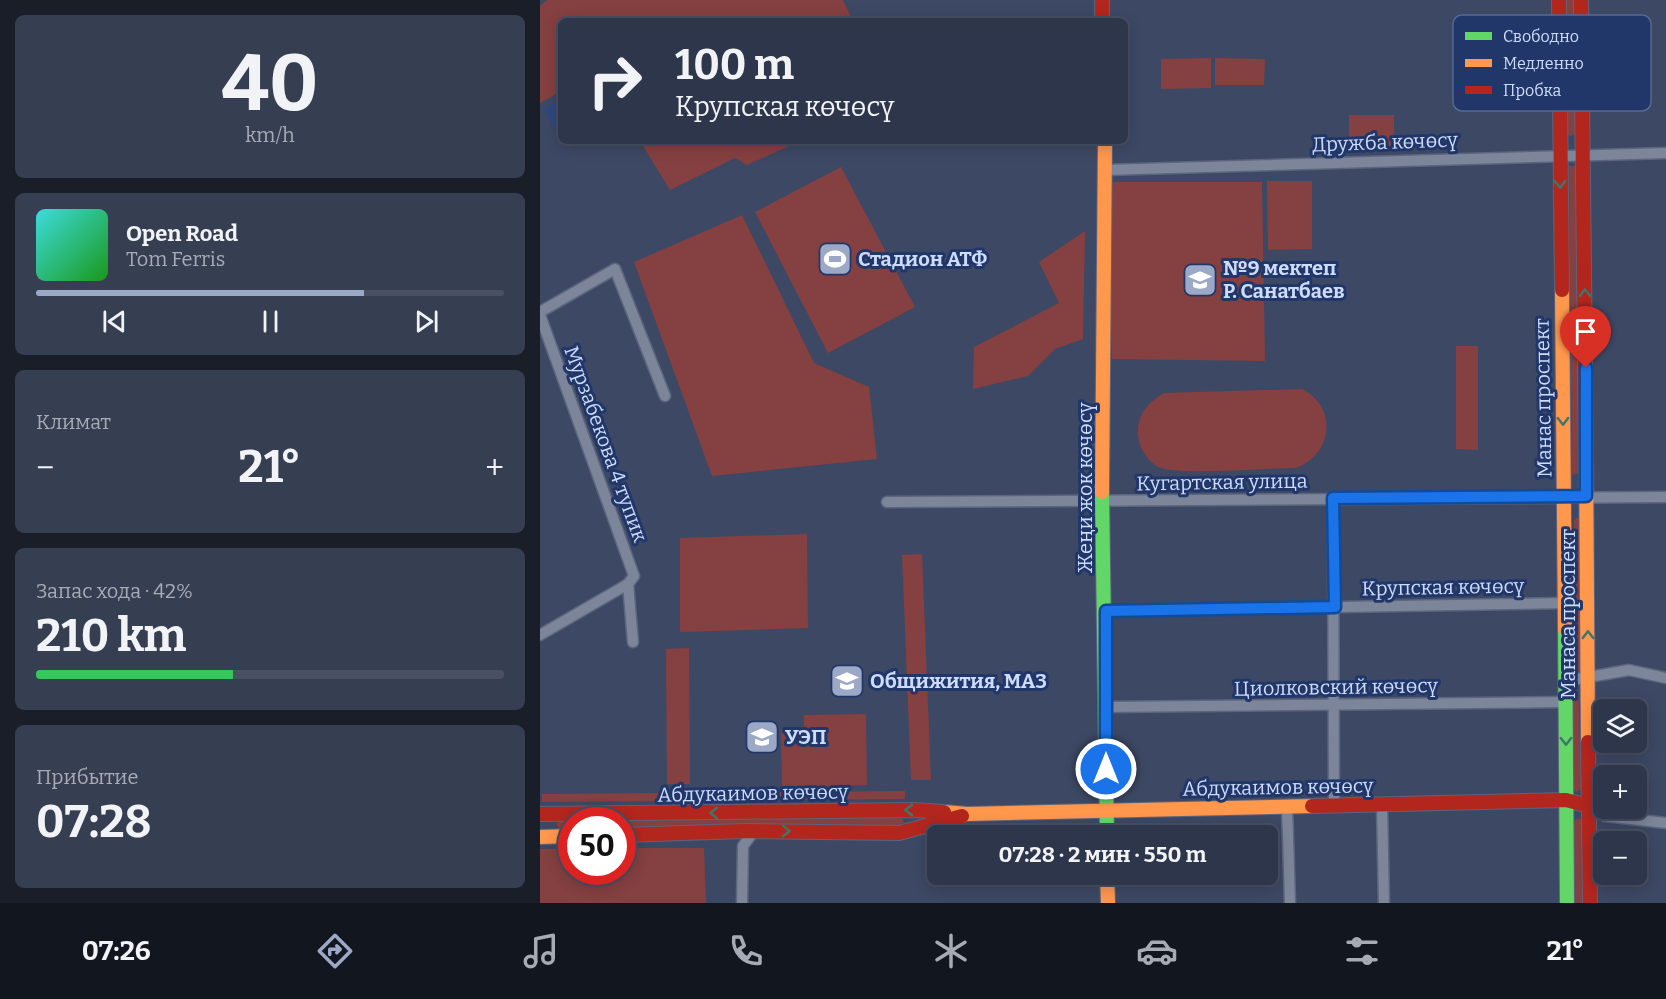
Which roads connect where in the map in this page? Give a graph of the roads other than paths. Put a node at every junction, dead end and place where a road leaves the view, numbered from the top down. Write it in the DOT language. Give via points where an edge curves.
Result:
graph roads {
  1 [pos="1102,0"];
  2 [pos="1559,0"];
  3 [pos="1581,0"];
  4 [pos="1559,15"];
  5 [pos="1581,15"];
  6 [pos="1102,18"];
  7 [pos="1560,111"];
  8 [pos="1582,111"];
  9 [pos="1104,144"];
  10 [pos="1666,153"];
  11 [pos="1560,154"];
  12 [pos="1583,154"];
  13 [pos="1105,170"];
  14 [pos="540,314"];
  15 [pos="665,396"];
  16 [pos="1564,496"];
  17 [pos="1586,496"];
  18 [pos="1666,497"];
  19 [pos="1333,498"];
  20 [pos="1102,501"];
  21 [pos="887,502"];
  22 [pos="628,584"];
  23 [pos="1566,603"];
  24 [pos="1335,607"];
  25 [pos="1106,611"];
  26 [pos="540,635"];
  27 [pos="633,642"];
  28 [pos="1588,677"];
  29 [pos="1666,678"];
  30 [pos="1566,681"];
  31 [pos="1565,702"];
  32 [pos="1335,706"];
  33 [pos="1106,707"];
  34 [pos="1566,800"];
  35 [pos="1382,804"];
  36 [pos="1334,805"];
  37 [pos="1287,806"];
  38 [pos="1589,806"];
  39 [pos="1106,810"];
  40 [pos="545,814"];
  41 [pos="967,814"];
  42 [pos="1666,823"];
  43 [pos="1107,825"];
  44 [pos="726,831"];
  45 [pos="754,831"];
  46 [pos="636,834"];
  47 [pos="546,837"];
  48 [pos="743,846"];
  49 [pos="1107,885"];
  50 [pos="742,903"];
  51 [pos="1108,903"];
  52 [pos="1290,903"];
  53 [pos="1384,903"];
  54 [pos="1567,903"];
  55 [pos="1590,903"];
  1 -- 6 [label="main road"];
  2 -- 4 [label="main road, Манас проспект"];
  3 -- 5 [label="main road, Манаса проспект"];
  7 -- 11 [label="main road, Манас проспект"];
  8 -- 12 [label="main road, Манаса проспект"];
  9 -- 13 [label="main road, Жеңи жок көчөсү"];
  10 -- 12 [label="street, Дружба көчөсү"];
  11 -- 12 [label="street, Дружба көчөсү"];
  11 -- 13 [label="street, Дружба көчөсү"];
  11 -- 16 [label="main road, Манас проспект, one-way"];
  17 -- 12 [label="main road, Манаса проспект, one-way"];
  13 -- 20 [label="main road, Жеңи жок көчөсү"];
  14 -- 15 [label="street" via="615,269"];
  14 -- 22 [label="street, Мурзабекова 4 тупик" via="630,563 634,576"];
  16 -- 17 [label="street, Кугартская улица"];
  16 -- 19 [label="street, Кугартская улица"];
  16 -- 23 [label="main road, Манас проспект"];
  17 -- 18 [label="street, Кугартская улица"];
  28 -- 17 [label="main road, Манаса проспект, one-way"];
  19 -- 20 [label="street, Кугартская улица"];
  19 -- 24 [label="street"];
  20 -- 21 [label="street, Кугартская улица"];
  20 -- 25 [label="main road, Жеңи жок көчөсү"];
  22 -- 26 [label="street"];
  22 -- 27 [label="street"];
  23 -- 24 [label="street, Крупская көчөсү"];
  23 -- 30 [label="main road, Манас проспект"];
  24 -- 25 [label="street, Крупская көчөсү"];
  24 -- 32 [label="street"];
  25 -- 33 [label="main road, Жеңи жок көчөсү"];
  28 -- 29 [label="street" via="1629,670"];
  28 -- 30 [label="street"];
  28 -- 38 [label="main road, Манаса проспект"];
  30 -- 31 [label="main road, Манас проспект"];
  31 -- 32 [label="street, Циолковский көчөсү"];
  31 -- 34 [label="main road, Манас проспект, one-way"];
  32 -- 33 [label="street, Циолковский көчөсү"];
  32 -- 36 [label="street"];
  33 -- 39 [label="main road, Жеңи жок көчөсү"];
  34 -- 35 [label="main road, Абдукаимов көчөсү"];
  34 -- 38 [label="main road, Абдукаимов көчөсү"];
  34 -- 54 [label="main road, Манас проспект"];
  35 -- 36 [label="main road, Абдукаимов көчөсү"];
  35 -- 53 [label="street"];
  36 -- 37 [label="main road, Абдукаимов көчөсү"];
  37 -- 39 [label="main road, Абдукаимов көчөсү"];
  37 -- 52 [label="street"];
  38 -- 42 [label="street" via="1605,816"];
  38 -- 55 [label="main road, Манаса проспект"];
  39 -- 41 [label="main road, Абдукаимов көчөсү"];
  39 -- 43 [label="main road, Жеңи жок көчөсү"];
  41 -- 40 [label="main road, Абдукаимов көчөсү, one-way" via="914,810"];
  40 -- 47 [label="main road"];
  45 -- 41 [label="main road, Абдукаимов көчөсү, one-way" via="899,833"];
  44 -- 45 [label="main road, Абдукаимов көчөсү"];
  44 -- 46 [label="main road, Абдукаимов көчөсү"];
  44 -- 48 [label="street"];
  45 -- 48 [label="street"];
  48 -- 50 [label="street"];
  49 -- 51 [label="main road"];
}
